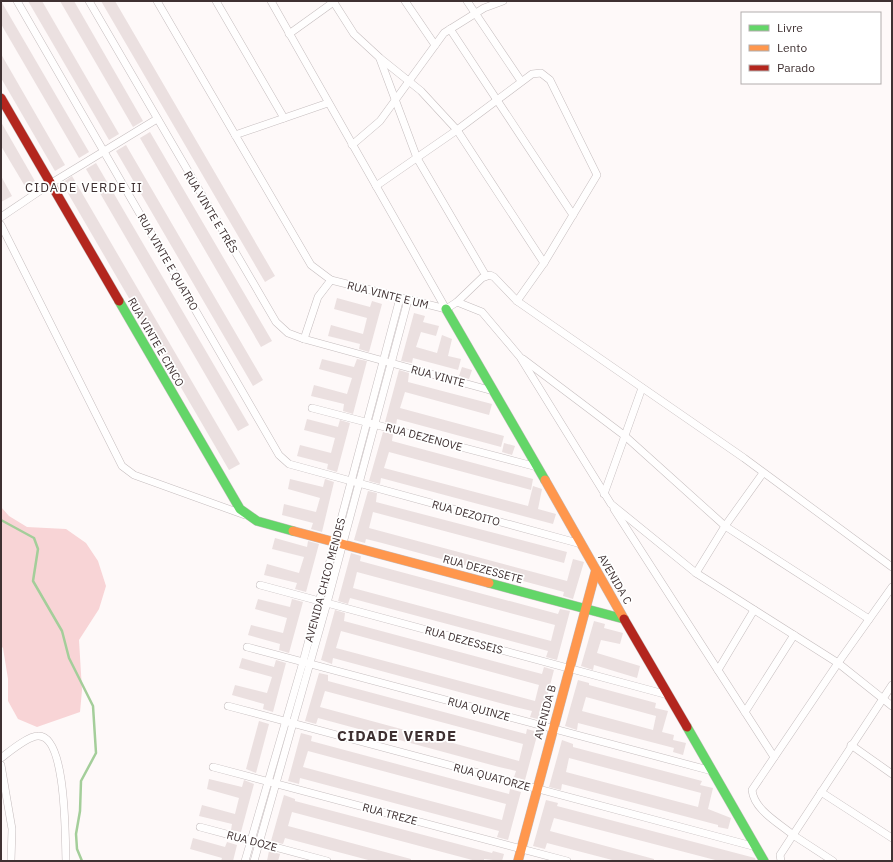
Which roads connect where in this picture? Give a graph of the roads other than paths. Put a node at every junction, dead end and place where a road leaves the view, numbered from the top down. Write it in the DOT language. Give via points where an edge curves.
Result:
graph roads {
  1 [pos="17,1"];
  2 [pos="89,1"];
  3 [pos="166,1"];
  4 [pos="216,1"];
  5 [pos="271,1"];
  6 [pos="334,1"];
  7 [pos="405,1"];
  8 [pos="467,1"];
  9 [pos="503,1"];
  10 [pos="158,2"];
  11 [pos="475,13"];
  12 [pos="450,29"];
  13 [pos="289,34"];
  14 [pos="435,45"];
  15 [pos="380,58"];
  16 [pos="409,81"];
  17 [pos="521,81"];
  18 [pos="1,98"];
  19 [pos="395,100"];
  20 [pos="496,100"];
  21 [pos="328,103"];
  22 [pos="284,118"];
  23 [pos="157,119"];
  24 [pos="457,130"];
  25 [pos="235,135"];
  26 [pos="352,145"];
  27 [pos="104,151"];
  28 [pos="416,158"];
  29 [pos="50,184"];
  30 [pos="376,186"];
  31 [pos="573,215"];
  32 [pos="1,217"];
  33 [pos="1,225"];
  34 [pos="544,263"];
  35 [pos="486,276"];
  36 [pos="331,280"];
  37 [pos="404,299"];
  38 [pos="517,301"];
  39 [pos="457,302"];
  40 [pos="446,309"];
  41 [pos="304,339"];
  42 [pos="520,357"];
  43 [pos="387,363"];
  44 [pos="642,388"];
  45 [pos="493,391"];
  46 [pos="312,408"];
  47 [pos="371,423"];
  48 [pos="625,436"];
  49 [pos="537,467"];
  50 [pos="763,473"];
  51 [pos="355,484"];
  52 [pos="604,494"];
  53 [pos="611,504"];
  54 [pos="249,516"];
  55 [pos="725,526"];
  56 [pos="339,542"];
  57 [pos="581,544"];
  58 [pos="892,567"];
  59 [pos="596,570"];
  60 [pos="696,573"];
  61 [pos="260,585"];
  62 [pos="892,587"];
  63 [pos="323,602"];
  64 [pos="586,609"];
  65 [pos="754,610"];
  66 [pos="624,619"];
  67 [pos="869,619"];
  68 [pos="794,635"];
  69 [pos="247,647"];
  70 [pos="306,663"];
  71 [pos="838,663"];
  72 [pos="570,669"];
  73 [pos="718,670"];
  74 [pos="892,685"];
  75 [pos="668,695"];
  76 [pos="882,699"];
  77 [pos="228,706"];
  78 [pos="892,706"];
  79 [pos="745,712"];
  80 [pos="286,722"];
  81 [pos="294,724"];
  82 [pos="553,729"];
  83 [pos="851,745"];
  84 [pos="1,758"];
  85 [pos="774,758"];
  86 [pos="1,765"];
  87 [pos="213,767"];
  88 [pos="712,771"];
  89 [pos="892,774"];
  90 [pos="268,781"];
  91 [pos="276,783"];
  92 [pos="537,789"];
  93 [pos="821,792"];
  94 [pos="200,827"];
  95 [pos="793,835"];
  96 [pos="892,838"];
  97 [pos="251,841"];
  98 [pos="259,843"];
  99 [pos="756,847"];
  100 [pos="521,849"];
  101 [pos="11,861"];
  102 [pos="66,861"];
  103 [pos="245,861"];
  104 [pos="254,861"];
  105 [pos="327,861"];
  106 [pos="518,861"];
  107 [pos="567,861"];
  108 [pos="764,861"];
  109 [pos="781,861"];
  110 [pos="833,861"];
  1 -- 27 [label="street, RUA VINTE E QUATRO"];
  2 -- 23 [label="street, RUA VINTE E TRÊS"];
  3 -- 10 [label="street"];
  4 -- 22 [label="street"];
  5 -- 13 [label="street"];
  6 -- 13 [label="street"];
  6 -- 15 [label="street" via="354,34"];
  7 -- 14 [label="street"];
  8 -- 11 [label="street"];
  9 -- 11 [label="street"];
  10 -- 25 [label="street"];
  11 -- 12 [label="street"];
  11 -- 17 [label="street"];
  12 -- 14 [label="street"];
  12 -- 20 [label="street"];
  13 -- 21 [label="street"];
  14 -- 16 [label="street"];
  15 -- 16 [label="street"];
  15 -- 19 [label="street"];
  16 -- 19 [label="street"];
  16 -- 24 [label="street"];
  17 -- 20 [label="street"];
  17 -- 31 [label="street" via="532,74 541,73 550,80 597,175"];
  18 -- 29 [label="street, RUA VINTE E CINCO"];
  19 -- 26 [label="street" via="380,121"];
  19 -- 28 [label="street"];
  20 -- 24 [label="street"];
  20 -- 31 [label="street"];
  21 -- 22 [label="street"];
  21 -- 26 [label="street"];
  22 -- 25 [label="street"];
  23 -- 27 [label="street"];
  23 -- 41 [label="street, RUA VINTE E TRÊS" via="276,322 288,333"];
  24 -- 28 [label="street"];
  24 -- 34 [label="street"];
  25 -- 36 [label="street" via="311,265"];
  26 -- 30 [label="street"];
  27 -- 29 [label="street"];
  27 -- 51 [label="street, RUA VINTE E QUATRO" via="279,455 289,464"];
  28 -- 30 [label="street"];
  28 -- 35 [label="street"];
  29 -- 32 [label="street"];
  29 -- 54 [label="street, RUA VINTE E CINCO" via="235,502"];
  30 -- 40 [label="street"];
  31 -- 34 [label="street"];
  33 -- 54 [label="street" via="122,466 134,475"];
  34 -- 38 [label="street"];
  35 -- 38 [label="street" via="494,277"];
  35 -- 39 [label="street"];
  36 -- 37 [label="street, RUA VINTE E UM"];
  36 -- 41 [label="street" via="318,297"];
  37 -- 40 [label="street, RUA VINTE E UM"];
  37 -- 43 [label="street, AVENIDA CHICO MENDES"];
  38 -- 44 [label="street"];
  39 -- 40 [label="street"];
  39 -- 42 [label="street" via="482,312"];
  40 -- 45 [label="street, AVENIDA C"];
  41 -- 43 [label="street, RUA VINTE E TRÊS"];
  42 -- 48 [label="street"];
  42 -- 52 [label="street"];
  43 -- 45 [label="street, RUA VINTE"];
  43 -- 47 [label="street, AVENIDA CHICO MENDES"];
  44 -- 48 [label="street"];
  44 -- 50 [label="street"];
  45 -- 49 [label="street, AVENIDA C"];
  46 -- 47 [label="street, RUA DEZENOVE"];
  47 -- 49 [label="street, RUA DEZENOVE"];
  47 -- 51 [label="street, AVENIDA CHICO MENDES"];
  48 -- 52 [label="street"];
  48 -- 55 [label="street"];
  49 -- 57 [label="street, AVENIDA C"];
  50 -- 55 [label="street"];
  50 -- 58 [label="street"];
  51 -- 56 [label="street, AVENIDA CHICO MENDES"];
  51 -- 57 [label="street, RUA DEZOITO"];
  52 -- 53 [label="street"];
  53 -- 60 [label="street"];
  53 -- 73 [label="street"];
  54 -- 56 [label="street, RUA VINTE E CINCO" via="257,521"];
  55 -- 60 [label="street"];
  55 -- 67 [label="street"];
  56 -- 63 [label="street, AVENIDA CHICO MENDES"];
  56 -- 64 [label="street, RUA DEZESSETE"];
  57 -- 59 [label="street, AVENIDA C"];
  59 -- 64 [label="street, AVENIDA B"];
  59 -- 66 [label="street, AVENIDA C"];
  60 -- 65 [label="street"];
  61 -- 63 [label="street, RUA DEZESSEIS"];
  62 -- 67 [label="street"];
  63 -- 70 [label="street, AVENIDA CHICO MENDES"];
  63 -- 72 [label="street, RUA DEZESSEIS"];
  64 -- 66 [label="street, RUA DEZESSETE"];
  64 -- 72 [label="street, AVENIDA B"];
  65 -- 68 [label="street"];
  65 -- 73 [label="street"];
  66 -- 75 [label="street, AVENIDA C"];
  67 -- 71 [label="street"];
  68 -- 71 [label="street"];
  68 -- 79 [label="street"];
  69 -- 70 [label="street, RUA QUINZE"];
  70 -- 80 [label="street, AVENIDA CHICO MENDES"];
  70 -- 81 [label="street, AVENIDA CHICO MENDES"];
  70 -- 82 [label="street, RUA QUINZE"];
  71 -- 76 [label="street"];
  71 -- 85 [label="street"];
  72 -- 75 [label="street, RUA DEZESSEIS"];
  72 -- 82 [label="street, AVENIDA B"];
  73 -- 79 [label="street"];
  74 -- 76 [label="street"];
  75 -- 88 [label="street, AVENIDA C"];
  76 -- 78 [label="street"];
  76 -- 83 [label="street"];
  77 -- 80 [label="street, RUA QUATORZE"];
  79 -- 85 [label="street"];
  80 -- 81 [label="street, RUA QUATORZE"];
  80 -- 90 [label="street, AVENIDA CHICO MENDES"];
  81 -- 91 [label="street, AVENIDA CHICO MENDES"];
  81 -- 92 [label="street, RUA QUATORZE"];
  82 -- 88 [label="street, RUA QUINZE"];
  82 -- 92 [label="street, AVENIDA B"];
  83 -- 89 [label="street"];
  83 -- 93 [label="street"];
  84 -- 102 [label="street" via="32,737 43,737 50,742 58,762 63,798"];
  85 -- 95 [label="street" via="752,790 753,798 757,805"];
  86 -- 101 [label="street" via="12,829"];
  87 -- 90 [label="street, RUA TREZE"];
  88 -- 99 [label="street, AVENIDA C"];
  90 -- 91 [label="street, RUA TREZE"];
  90 -- 97 [label="street, AVENIDA CHICO MENDES"];
  91 -- 98 [label="street, AVENIDA CHICO MENDES"];
  91 -- 100 [label="street, RUA TREZE"];
  92 -- 99 [label="street, RUA QUATORZE"];
  92 -- 100 [label="street, AVENIDA B"];
  93 -- 95 [label="street"];
  93 -- 96 [label="street"];
  94 -- 97 [label="street, RUA DOZE"];
  95 -- 109 [label="street" via="780,855"];
  95 -- 110 [label="street"];
  97 -- 98 [label="street, RUA DOZE"];
  97 -- 103 [label="street, AVENIDA CHICO MENDES"];
  98 -- 104 [label="street, AVENIDA CHICO MENDES"];
  98 -- 105 [label="street, RUA DOZE"];
  99 -- 108 [label="street, AVENIDA C"];
  100 -- 106 [label="street, AVENIDA B"];
  100 -- 107 [label="street, RUA TREZE"];
}
